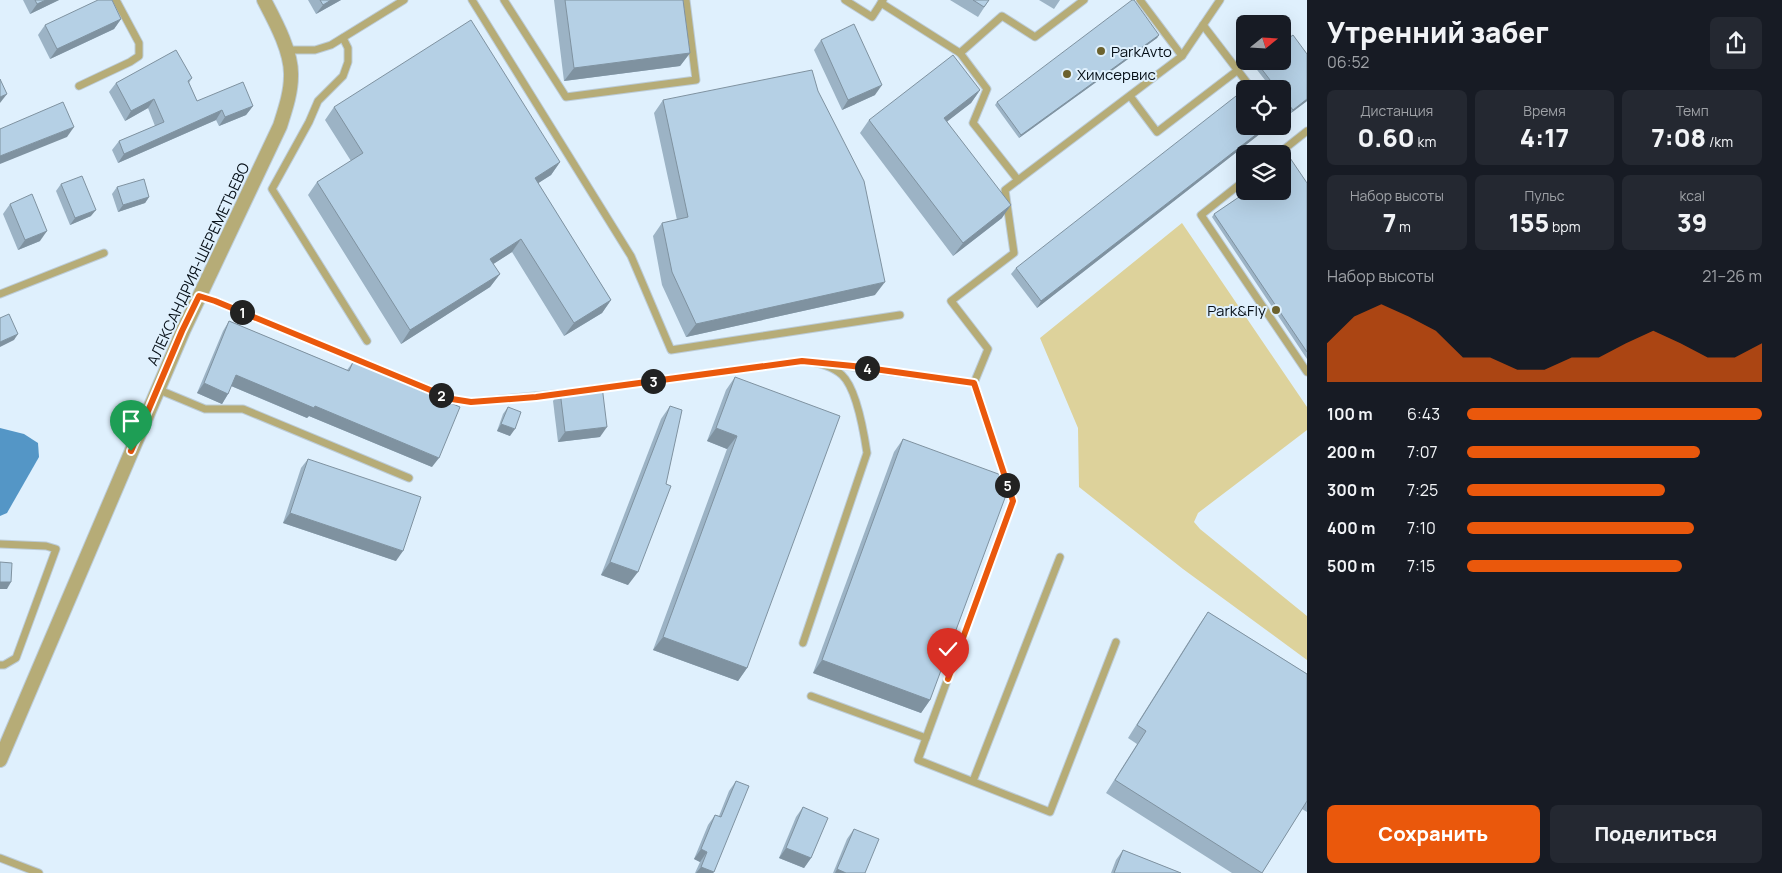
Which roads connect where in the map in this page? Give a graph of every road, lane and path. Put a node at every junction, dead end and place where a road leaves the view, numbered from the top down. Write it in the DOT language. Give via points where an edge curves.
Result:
graph roads {
  1 [pos="116,0"];
  2 [pos="264,0"];
  3 [pos="404,0"];
  4 [pos="472,0"];
  5 [pos="504,0"];
  6 [pos="686,0"];
  7 [pos="845,0"];
  8 [pos="1084,0"];
  9 [pos="1140,0"];
  10 [pos="1220,0"];
  11 [pos="882,1"];
  12 [pos="1204,25"];
  13 [pos="343,38"];
  14 [pos="286,50"];
  15 [pos="960,53"];
  16 [pos="1182,56"];
  17 [pos="1236,67"];
  18 [pos="1238,70"];
  19 [pos="1245,80"];
  20 [pos="79,86"];
  21 [pos="1130,96"];
  22 [pos="1307,131"];
  23 [pos="1289,145"];
  24 [pos="1018,180"];
  25 [pos="1236,187"];
  26 [pos="104,253"];
  27 [pos="0,294"];
  28 [pos="199,296"];
  29 [pos="900,315"];
  30 [pos="367,341"];
  31 [pos="821,363"];
  32 [pos="1307,372"];
  33 [pos="974,383"];
  34 [pos="158,389"];
  35 [pos="585,390"];
  36 [pos="575,391"];
  37 [pos="409,478"];
  38 [pos="0,544"];
  39 [pos="1060,557"];
  40 [pos="1116,642"];
  41 [pos="803,643"];
  42 [pos="0,665"];
  43 [pos="811,696"];
  44 [pos="926,738"];
  45 [pos="0,760"];
  46 [pos="973,781"];
  47 [pos="0,858"];
  48 [pos="39,873"];
  1 -- 20 [label="lane" via="139,43 139,56"];
  2 -- 14 [label="street, АЛЕКСАНДРИЯ-ШЕРЕМЕТЬЕВО"];
  3 -- 13 [label="lane"];
  4 -- 29 [label="lane" via="631,256 671,350"];
  5 -- 6 [label="lane" via="566,97 696,80"];
  7 -- 11 [label="lane" via="872,17"];
  8 -- 15 [label="lane" via="1035,37 1002,16"];
  9 -- 16 [label="lane"];
  10 -- 12 [label="lane"];
  11 -- 15 [label="lane"];
  12 -- 16 [label="lane"];
  12 -- 17 [label="lane"];
  13 -- 14 [label="lane" via="315,50"];
  13 -- 30 [label="lane" via="348,48 343,76 318,101 272,190"];
  14 -- 28 [label="street, АЛЕКСАНДРИЯ-ШЕРЕМЕТЬЕВО" via="291,75 288,102 280,126"];
  15 -- 24 [label="lane" via="987,89 973,123"];
  16 -- 21 [label="lane"];
  18 -- 19 [label="lane"];
  18 -- 21 [label="lane" via="1157,132"];
  21 -- 24 [label="lane"];
  22 -- 23 [label="lane"];
  24 -- 33 [label="lane" via="1005,190 1014,253 951,302 988,349"];
  25 -- 32 [label="lane" via="1201,215"];
  26 -- 27 [label="lane"];
  28 -- 34 [label="street, АЛЕКСАНДРИЯ-ШЕРЕМЕТЬЕВО"];
  28 -- 36 [label="lane" via="452,399 471,402"];
  31 -- 33 [label="lane"];
  31 -- 35 [label="lane" via="802,361"];
  31 -- 41 [label="lane" via="841,374 849,385 867,454"];
  33 -- 44 [label="lane" via="1013,501"];
  34 -- 37 [label="lane" via="205,409 243,409"];
  34 -- 45 [label="street, АЛЕКСАНДРИЯ-ШЕРЕМЕТЬЕВО"];
  38 -- 42 [label="lane" via="56,549 16,658"];
  39 -- 46 [label="lane"];
  40 -- 46 [label="lane" via="1050,812"];
  43 -- 44 [label="lane"];
  44 -- 46 [label="lane" via="918,760"];
  47 -- 48 [label="lane"];
}
